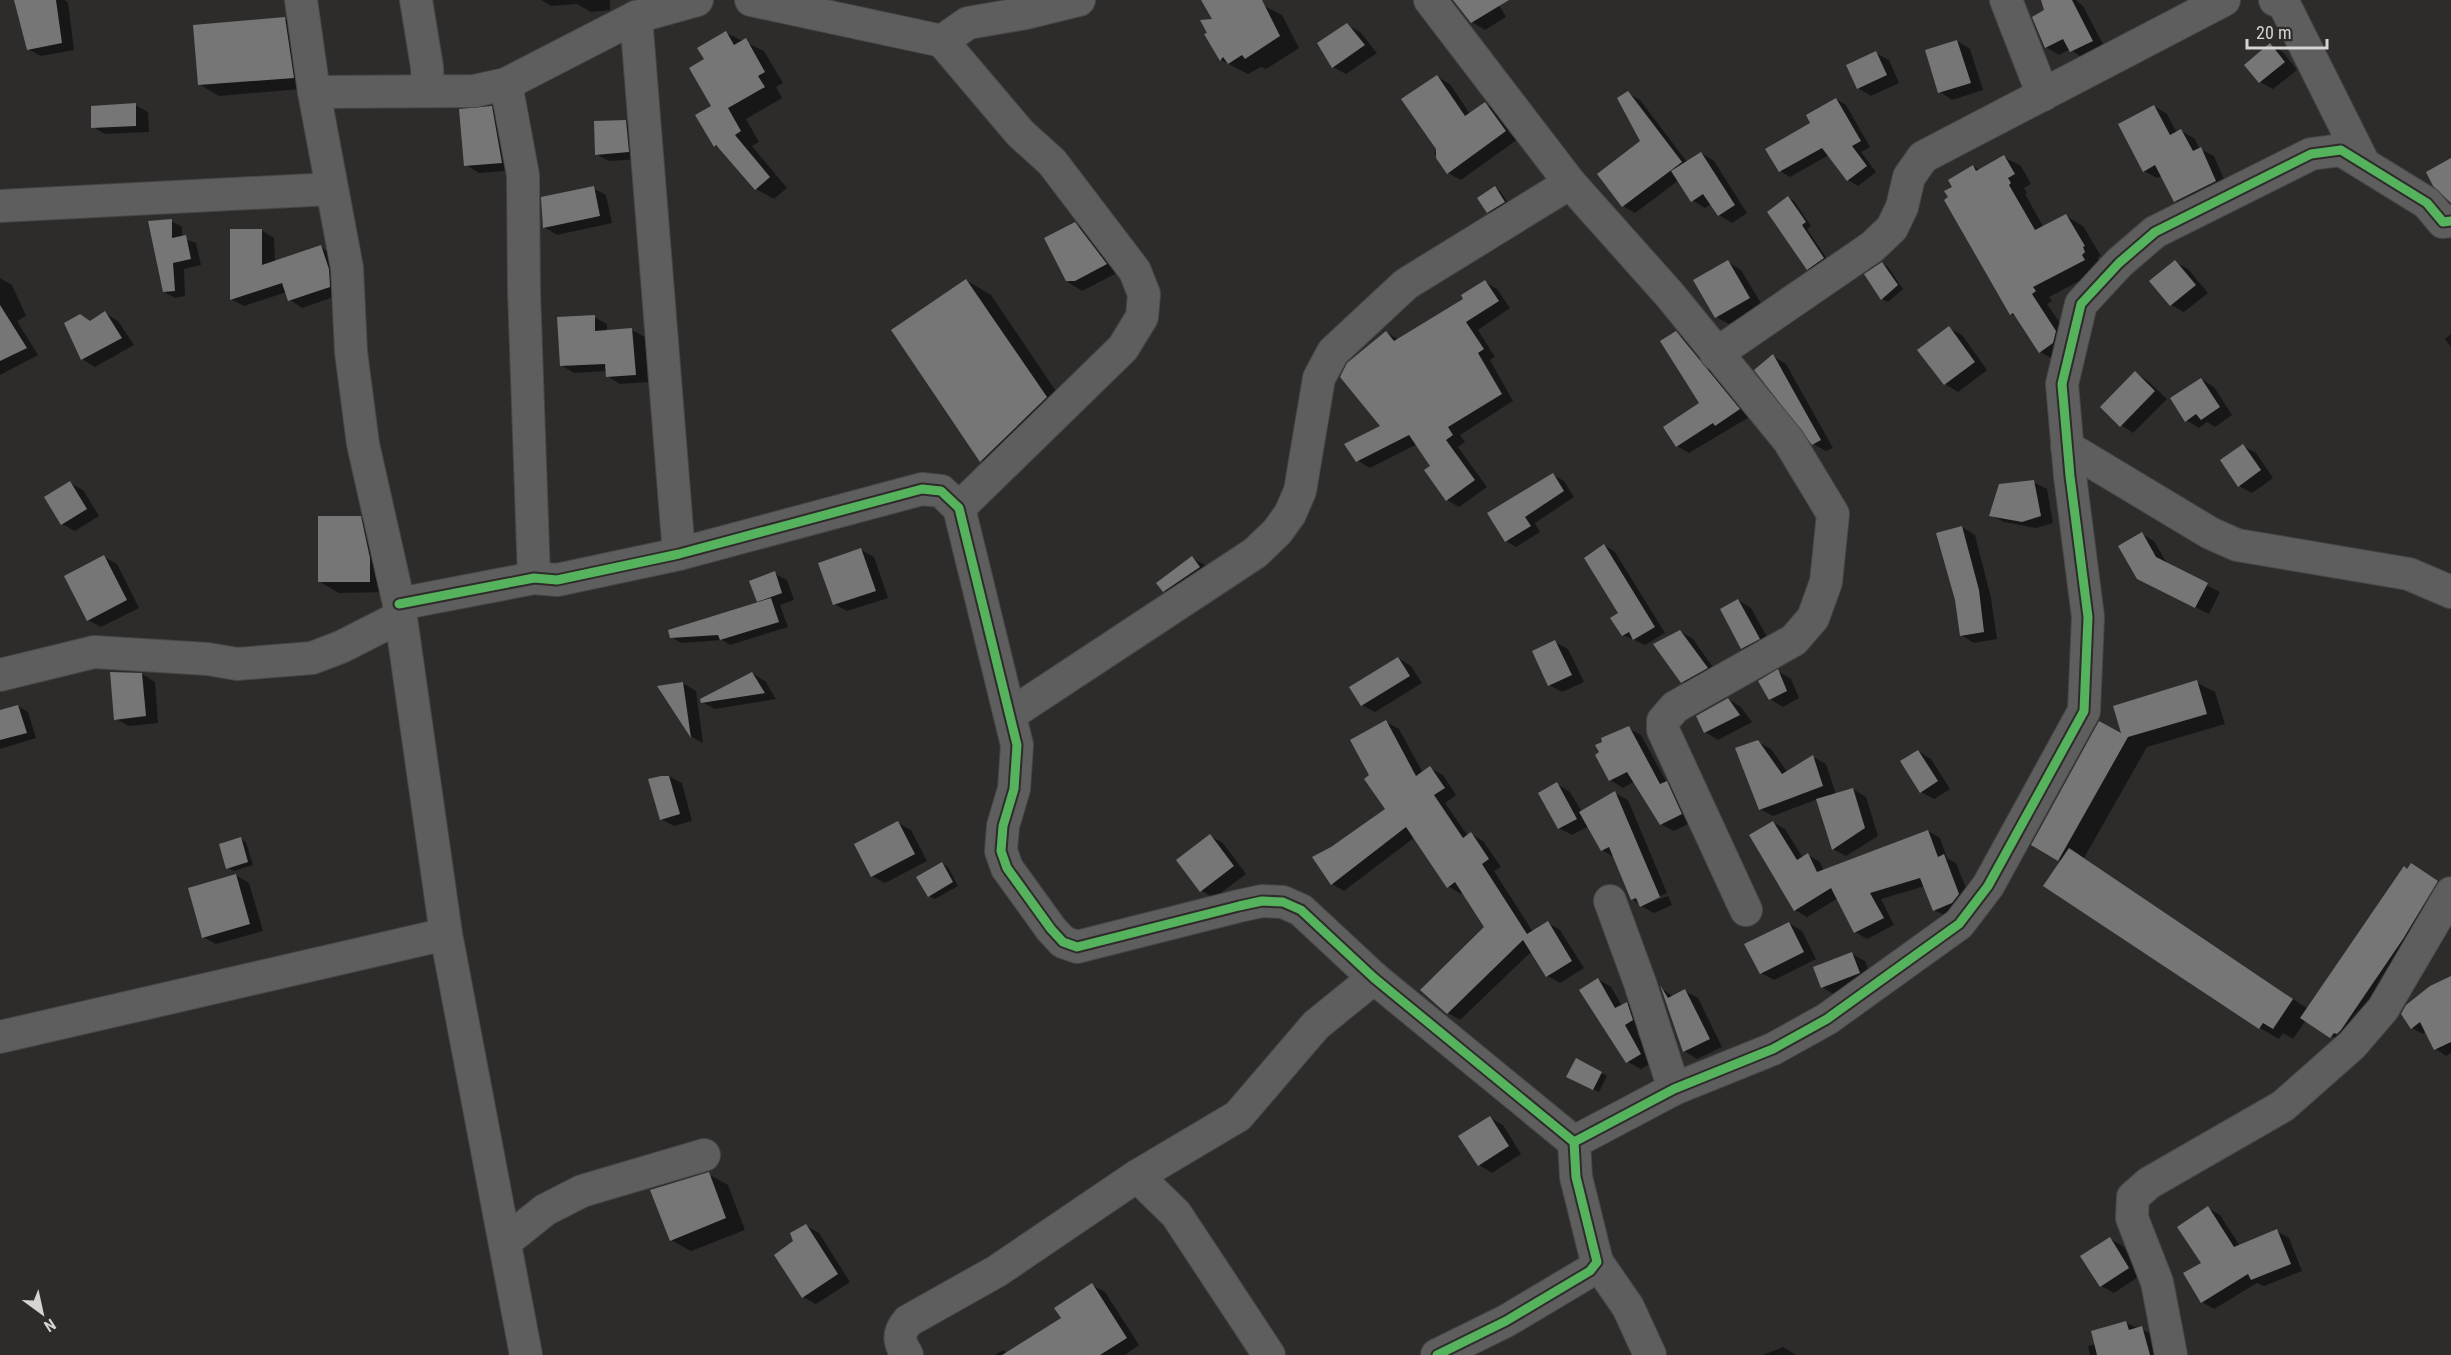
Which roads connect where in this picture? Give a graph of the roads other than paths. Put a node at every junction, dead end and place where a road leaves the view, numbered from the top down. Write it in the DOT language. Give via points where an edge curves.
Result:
graph roads {
  1 [pos="301,0"];
  2 [pos="416,0"];
  3 [pos="697,0"];
  4 [pos="751,0"];
  5 [pos="1079,0"];
  6 [pos="1430,0"];
  7 [pos="2006,0"];
  8 [pos="2224,0"];
  9 [pos="2275,0"];
  10 [pos="636,17"];
  11 [pos="942,41"];
  12 [pos="506,84"];
  13 [pos="428,91"];
  14 [pos="314,92"];
  15 [pos="2043,95"];
  16 [pos="2363,162"];
  17 [pos="1570,183"];
  18 [pos="331,189"];
  19 [pos="0,206"];
  20 [pos="2451,221"];
  21 [pos="1716,354"];
  22 [pos="2067,447"];
  23 [pos="959,508"];
  24 [pos="679,554"];
  25 [pos="534,578"];
  26 [pos="2451,592"];
  27 [pos="399,611"];
  28 [pos="0,675"];
  29 [pos="1011,714"];
  30 [pos="1610,902"];
  31 [pos="1746,909"];
  32 [pos="2449,909"];
  33 [pos="447,934"];
  34 [pos="1374,978"];
  35 [pos="0,1037"];
  36 [pos="1674,1089"];
  37 [pos="1574,1142"];
  38 [pos="705,1155"];
  39 [pos="1137,1176"];
  40 [pos="505,1242"];
  41 [pos="1597,1262"];
  42 [pos="526,1355"];
  43 [pos="907,1355"];
  44 [pos="1269,1355"];
  45 [pos="1437,1355"];
  46 [pos="1650,1355"];
  47 [pos="2171,1355"];
  1 -- 14 [label="street"];
  2 -- 13 [label="street"];
  3 -- 10 [label="street"];
  4 -- 11 [label="street"];
  5 -- 11 [label="street" via="968,23"];
  6 -- 17 [label="street"];
  7 -- 15 [label="street"];
  8 -- 15 [label="street"];
  9 -- 16 [label="street" via="2284,4"];
  10 -- 12 [label="street"];
  10 -- 24 [label="street"];
  11 -- 23 [label="street" via="1020,133 1052,162 1118,245 1144,294 1142,317 1123,348"];
  12 -- 13 [label="street" via="474,90"];
  12 -- 25 [label="street" via="523,175"];
  13 -- 14 [label="street"];
  14 -- 18 [label="street"];
  15 -- 21 [label="street" via="1923,157 1909,177 1892,228 1872,247"];
  16 -- 20 [label="street" via="2427,203 2443,222"];
  16 -- 22 [label="street" via="2341,150 2312,154 2155,232 2119,263 2081,304 2062,384"];
  17 -- 21 [label="street" via="1669,294"];
  17 -- 29 [label="street" via="1406,284 1333,352 1319,378 1300,492 1283,523 1255,553"];
  18 -- 19 [label="street"];
  18 -- 27 [label="street" via="347,268 351,352 363,444"];
  21 -- 31 [label="street" via="1789,441 1833,514 1826,582 1813,618 1794,640 1675,707 1663,720 1663,730"];
  22 -- 26 [label="street" via="2210,533 2237,545 2409,574"];
  22 -- 36 [label="street" via="2088,617 2084,711 1988,886 1959,924 1827,1019 1773,1049"];
  23 -- 24 [label="street" via="941,491 922,489"];
  23 -- 29 [label="street"];
  24 -- 25 [label="street" via="557,580"];
  25 -- 27 [label="street"];
  27 -- 28 [label="street" via="341,647 312,658 237,664 94,652"];
  27 -- 33 [label="street"];
  29 -- 34 [label="street" via="1017,745 1014,789 1003,826 1001,851 1007,868 1063,942 1077,947 1262,901 1283,902 1301,910"];
  30 -- 36 [label="street"];
  32 -- 47 [label="street" via="2383,1009 2352,1045 2283,1106 2149,1183 2133,1197 2132,1218 2157,1282"];
  33 -- 35 [label="street"];
  33 -- 40 [label="street"];
  34 -- 37 [label="street"];
  34 -- 39 [label="street" via="1316,1025 1238,1116"];
  36 -- 37 [label="street"];
  37 -- 41 [label="street" via="1576,1177"];
  38 -- 40 [label="street" via="582,1191 545,1210"];
  39 -- 43 [label="street" via="998,1271 908,1321 899,1338"];
  39 -- 44 [label="street" via="1176,1214"];
  40 -- 42 [label="street"];
  41 -- 45 [label="street" via="1590,1271 1506,1321"];
  41 -- 46 [label="street" via="1628,1307"];
}
